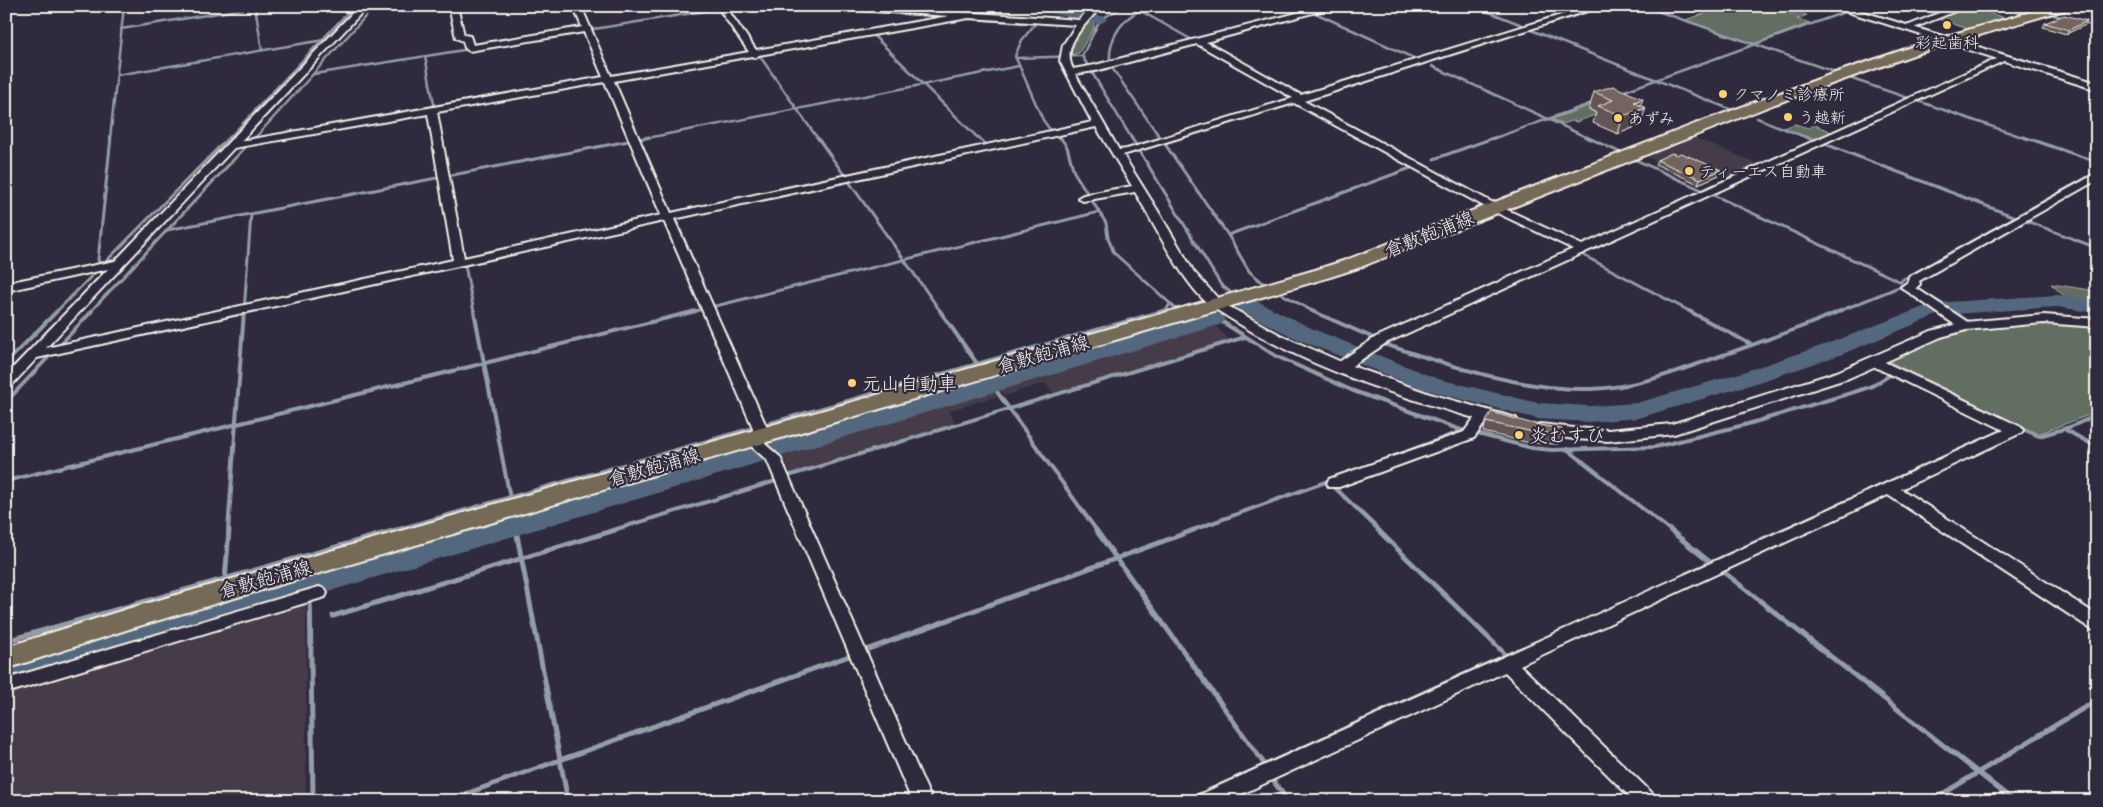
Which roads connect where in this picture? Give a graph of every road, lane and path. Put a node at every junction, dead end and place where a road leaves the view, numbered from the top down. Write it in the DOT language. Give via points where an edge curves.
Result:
graph roads {
  1 [pos="364,6"];
  2 [pos="453,6"];
  3 [pos="577,6"];
  4 [pos="833,6"];
  5 [pos="1096,6"];
  6 [pos="1334,6"];
  7 [pos="1599,6"];
  8 [pos="1832,6"];
  9 [pos="1964,6"];
  10 [pos="2065,6"];
  11 [pos="722,8"];
  12 [pos="965,17"];
  13 [pos="1085,19"];
  14 [pos="1909,27"];
  15 [pos="586,30"];
  16 [pos="1946,41"];
  17 [pos="1198,42"];
  18 [pos="755,54"];
  19 [pos="2004,59"];
  20 [pos="1070,72"];
  21 [pos="609,80"];
  22 [pos="2097,87"];
  23 [pos="1299,99"];
  24 [pos="434,110"];
  25 [pos="1099,123"];
  26 [pos="1818,142"];
  27 [pos="231,146"];
  28 [pos="1115,153"];
  29 [pos="2097,176"];
  30 [pos="1138,188"];
  31 [pos="1087,197"];
  32 [pos="1495,208"];
  33 [pos="669,215"];
  34 [pos="1579,250"];
  35 [pos="461,261"];
  36 [pos="119,264"];
  37 [pos="102,266"];
  38 [pos="6,287"];
  39 [pos="1217,304"];
  40 [pos="2097,323"];
  41 [pos="1965,326"];
  42 [pos="32,355"];
  43 [pos="1876,362"];
  44 [pos="1342,367"];
  45 [pos="6,383"];
  46 [pos="1482,416"];
  47 [pos="762,438"];
  48 [pos="1334,483"];
  49 [pos="1888,488"];
  50 [pos="313,595"];
  51 [pos="2097,624"];
  52 [pos="6,658"];
  53 [pos="1507,663"];
  54 [pos="6,686"];
  55 [pos="922,801"];
  56 [pos="1206,801"];
  57 [pos="1647,801"];
  1 -- 27 [label="street"];
  2 -- 15 [label="street" via="460,38 467,38 469,48"];
  3 -- 15 [label="street"];
  4 -- 12 [label="street"];
  5 -- 13 [label="street"];
  6 -- 17 [label="street"];
  7 -- 23 [label="street"];
  8 -- 14 [label="street"];
  9 -- 14 [label="street"];
  10 -- 16 [label="main road, 倉敷飽浦線"];
  11 -- 18 [label="street"];
  12 -- 13 [label="street"];
  12 -- 18 [label="street"];
  13 -- 20 [label="street" via="1064,57"];
  14 -- 16 [label="street"];
  15 -- 21 [label="street"];
  16 -- 19 [label="street"];
  16 -- 32 [label="main road, 倉敷飽浦線" via="1843,75"];
  17 -- 20 [label="street"];
  17 -- 23 [label="street"];
  18 -- 21 [label="street"];
  19 -- 22 [label="street"];
  19 -- 26 [label="street"];
  20 -- 25 [label="street"];
  21 -- 24 [label="street"];
  21 -- 33 [label="street"];
  23 -- 28 [label="street" via="1128,152"];
  23 -- 32 [label="street"];
  24 -- 27 [label="street"];
  24 -- 35 [label="street"];
  25 -- 28 [label="street"];
  25 -- 33 [label="street"];
  26 -- 34 [label="street"];
  27 -- 36 [label="street"];
  28 -- 30 [label="street"];
  29 -- 41 [label="street" via="1913,280 1914,284 1910,286"];
  30 -- 31 [label="street"];
  30 -- 39 [label="street" via="1200,290"];
  32 -- 34 [label="street"];
  32 -- 39 [label="main road, 倉敷飽浦線" via="1352,264"];
  33 -- 35 [label="street"];
  33 -- 47 [label="street"];
  34 -- 44 [label="street" via="1381,340"];
  35 -- 42 [label="street"];
  36 -- 37 [label="street"];
  36 -- 42 [label="street"];
  37 -- 38 [label="street"];
  39 -- 44 [label="street" via="1286,344"];
  39 -- 47 [label="main road, 倉敷飽浦線"];
  40 -- 41 [label="street" via="2044,319"];
  41 -- 43 [label="street" via="1936,334"];
  42 -- 45 [label="street"];
  43 -- 46 [label="street" via="1695,424 1653,432 1583,435"];
  43 -- 49 [label="street" via="2016,430"];
  44 -- 46 [label="street" via="1407,393"];
  46 -- 48 [label="street" via="1471,432"];
  47 -- 52 [label="main road, 倉敷飽浦線" via="127,619"];
  47 -- 55 [label="street"];
  49 -- 51 [label="street"];
  49 -- 53 [label="street"];
  50 -- 54 [label="street"];
  53 -- 56 [label="street"];
  53 -- 57 [label="street"];
}
